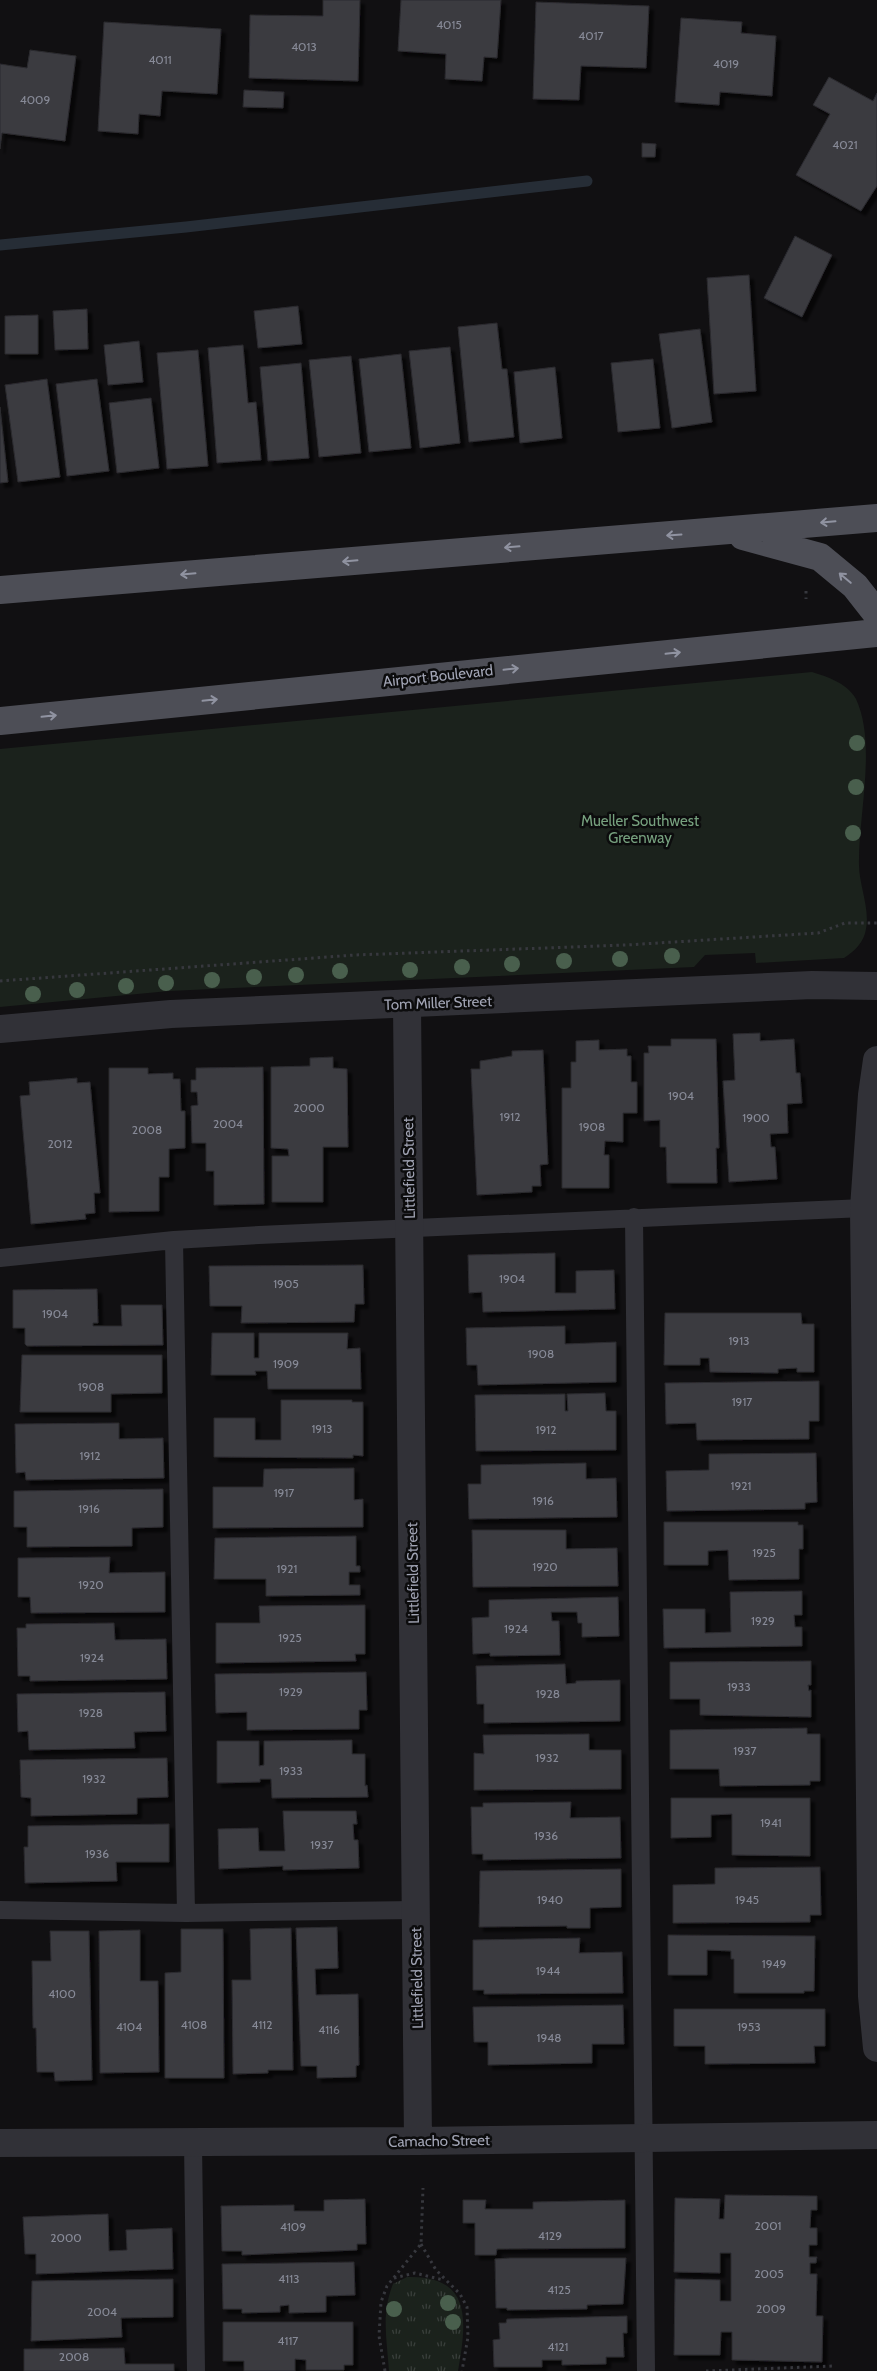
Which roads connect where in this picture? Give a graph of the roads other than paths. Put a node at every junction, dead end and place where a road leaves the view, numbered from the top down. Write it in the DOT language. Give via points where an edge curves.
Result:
graph roads {
  1 [pos="877,518"];
  2 [pos="722,531"];
  3 [pos="0,590"];
  4 [pos="877,614"];
  5 [pos="877,633"];
  6 [pos="0,721"];
  7 [pos="877,986"];
  8 [pos="406,1005"];
  9 [pos="0,1029"];
  10 [pos="877,1060"];
  11 [pos="864,1208"];
  12 [pos="634,1217"];
  13 [pos="409,1228"];
  14 [pos="174,1240"];
  15 [pos="0,1258"];
  16 [pos="0,1910"];
  17 [pos="416,1910"];
  18 [pos="186,1913"];
  19 [pos="877,2048"];
  20 [pos="877,2135"];
  21 [pos="644,2138"];
  22 [pos="193,2142"];
  23 [pos="418,2142"];
  24 [pos="0,2144"];
  25 [pos="196,2371"];
  26 [pos="646,2371"];
  1 -- 2 [label="main road, one-way"];
  2 -- 3 [label="main road, one-way"];
  4 -- 2 [label="main road, one-way" via="855,586 820,557"];
  6 -- 5 [label="main road, Airport Boulevard, one-way"];
  7 -- 8 [label="street, Tom Miller Street" via="812,985"];
  8 -- 9 [label="street, Tom Miller Street" via="171,1014"];
  8 -- 13 [label="street, Littlefield Street"];
  10 -- 11 [label="street"];
  11 -- 12 [label="lane"];
  11 -- 19 [label="street" via="872,1996"];
  12 -- 13 [label="lane"];
  12 -- 21 [label="lane"];
  13 -- 14 [label="lane"];
  13 -- 17 [label="street, Littlefield Street"];
  14 -- 15 [label="lane"];
  14 -- 18 [label="lane"];
  16 -- 18 [label="lane"];
  17 -- 18 [label="lane"];
  17 -- 23 [label="street, Littlefield Street"];
  20 -- 21 [label="street, Camacho Street"];
  21 -- 23 [label="street, Camacho Street"];
  21 -- 26 [label="lane"];
  22 -- 23 [label="street, Camacho Street"];
  22 -- 24 [label="street, Camacho Street"];
  22 -- 25 [label="lane"];
}
